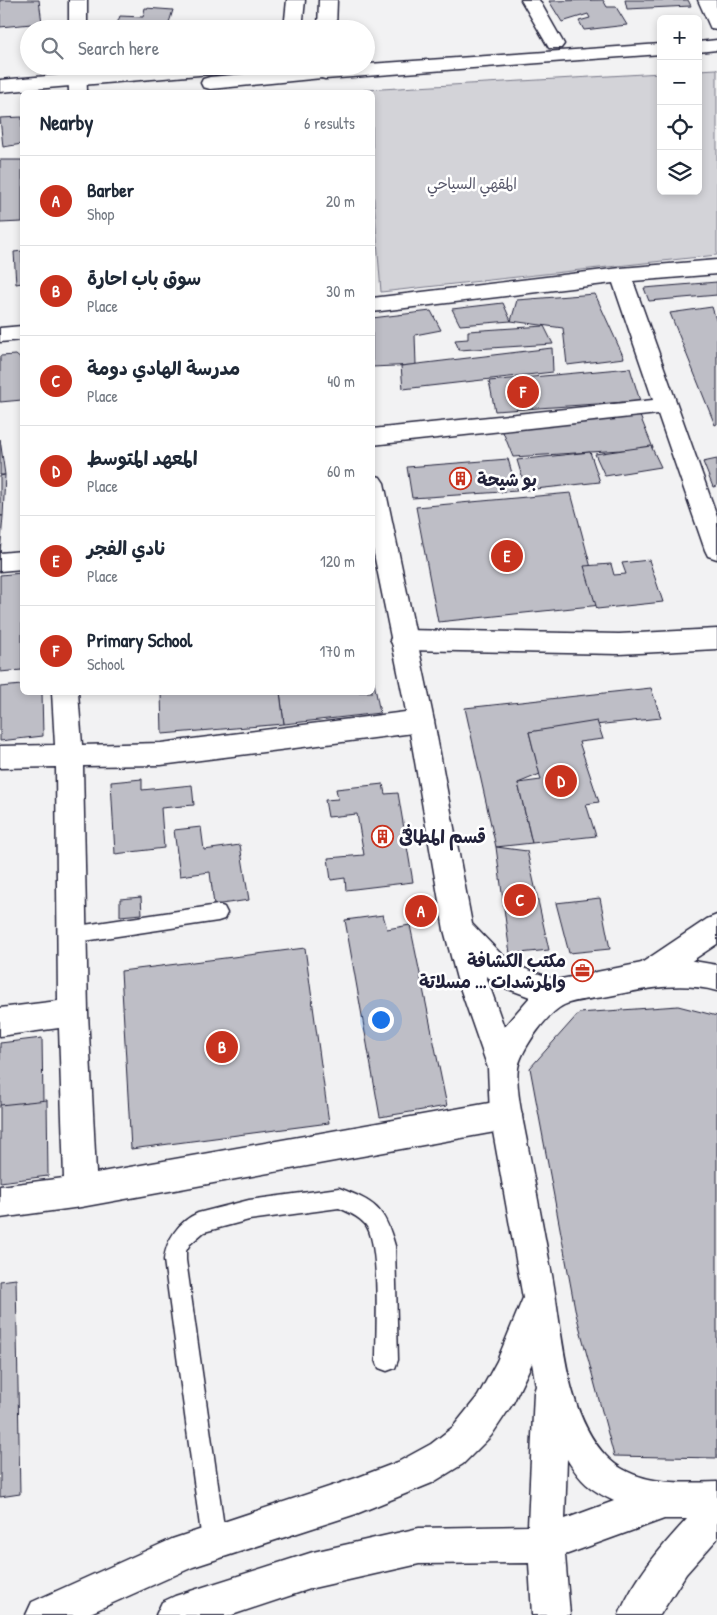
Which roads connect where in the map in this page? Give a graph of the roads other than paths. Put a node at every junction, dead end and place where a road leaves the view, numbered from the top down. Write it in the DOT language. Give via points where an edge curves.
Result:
graph roads {
  1 [pos="78,0"];
  2 [pos="296,0"];
  3 [pos="328,0"];
  4 [pos="530,0"];
  5 [pos="707,0"];
  6 [pos="78,20"];
  7 [pos="294,20"];
  8 [pos="327,20"];
  9 [pos="717,25"];
  10 [pos="717,35"];
  11 [pos="702,36"];
  12 [pos="657,38"];
  13 [pos="555,44"];
  14 [pos="717,45"];
  15 [pos="702,47"];
  16 [pos="657,49"];
  17 [pos="375,55"];
  18 [pos="375,67"];
  19 [pos="125,75"];
  20 [pos="325,75"];
  21 [pos="293,78"];
  22 [pos="77,79"];
  23 [pos="0,86"];
  24 [pos="140,90"];
  25 [pos="324,90"];
  26 [pos="20,100"];
  27 [pos="0,102"];
  28 [pos="717,267"];
  29 [pos="621,275"];
  30 [pos="375,305"];
  31 [pos="20,334"];
  32 [pos="0,335"];
  33 [pos="665,406"];
  34 [pos="375,437"];
  35 [pos="376,516"];
  36 [pos="717,550"];
  37 [pos="20,560"];
  38 [pos="0,562"];
  39 [pos="717,639"];
  40 [pos="403,640"];
  41 [pos="65,695"];
  42 [pos="421,721"];
  43 [pos="69,755"];
  44 [pos="0,757"];
  45 [pos="218,913"];
  46 [pos="717,928"];
  47 [pos="459,930"];
  48 [pos="71,936"];
  49 [pos="647,975"];
  50 [pos="717,978"];
  51 [pos="556,993"];
  52 [pos="73,1013"];
  53 [pos="0,1022"];
  54 [pos="503,1068"];
  55 [pos="506,1116"];
  56 [pos="81,1190"];
  57 [pos="0,1202"];
  58 [pos="540,1298"];
  59 [pos="387,1360"];
  60 [pos="551,1380"];
  61 [pos="717,1500"];
  62 [pos="664,1501"];
  63 [pos="717,1512"];
  64 [pos="214,1541"];
  65 [pos="546,1544"];
  66 [pos="45,1615"];
  67 [pos="174,1615"];
  68 [pos="552,1615"];
  69 [pos="638,1615"];
  1 -- 6 [label="main road"];
  2 -- 7 [label="main road"];
  3 -- 8 [label="main road"];
  4 -- 13 [label="main road"];
  5 -- 9 [label="main road"];
  10 -- 11 [label="main road"];
  12 -- 13 [label="main road"];
  13 -- 17 [label="main road"];
  14 -- 15 [label="main road"];
  16 -- 18 [label="main road"];
  19 -- 22 [label="main road"];
  20 -- 25 [label="main road"];
  21 -- 24 [label="main road"];
  22 -- 23 [label="main road"];
  26 -- 27 [label="main road"];
  28 -- 29 [label="main road"];
  29 -- 30 [label="main road"];
  29 -- 33 [label="main road"];
  31 -- 32 [label="main road"];
  33 -- 34 [label="main road"];
  33 -- 36 [label="main road"];
  35 -- 40 [label="main road"];
  37 -- 38 [label="main road"];
  39 -- 40 [label="main road" via="619,644"];
  40 -- 42 [label="main road"];
  41 -- 43 [label="main road"];
  42 -- 43 [label="main road" via="161,754"];
  42 -- 47 [label="main road"];
  43 -- 44 [label="main road"];
  43 -- 48 [label="main road"];
  45 -- 48 [label="lane"];
  46 -- 49 [label="main road"];
  47 -- 51 [label="main road" via="491,963 513,978"];
  47 -- 54 [label="main road"];
  48 -- 52 [label="main road"];
  49 -- 50 [label="main road" via="682,972"];
  49 -- 51 [label="main road"];
  51 -- 54 [label="main road" via="514,1037"];
  52 -- 53 [label="main road"];
  52 -- 56 [label="main road"];
  54 -- 55 [label="main road"];
  55 -- 56 [label="main road"];
  55 -- 58 [label="main road"];
  56 -- 57 [label="main road"];
  58 -- 60 [label="main road"];
  58 -- 64 [label="main road" via="508,1379 485,1416 464,1440 436,1462 362,1496"];
  59 -- 64 [label="lane" via="385,1246 373,1217 359,1206 338,1198 249,1210 198,1223 183,1237 176,1249 175,1260"];
  60 -- 62 [label="main road" via="576,1442 593,1468 631,1492"];
  60 -- 65 [label="main road"];
  61 -- 62 [label="main road"];
  62 -- 65 [label="main road"];
  63 -- 69 [label="main road" via="673,1561"];
  64 -- 66 [label="main road"];
  65 -- 67 [label="main road" via="419,1546 313,1570"];
  65 -- 68 [label="main road"];
}
